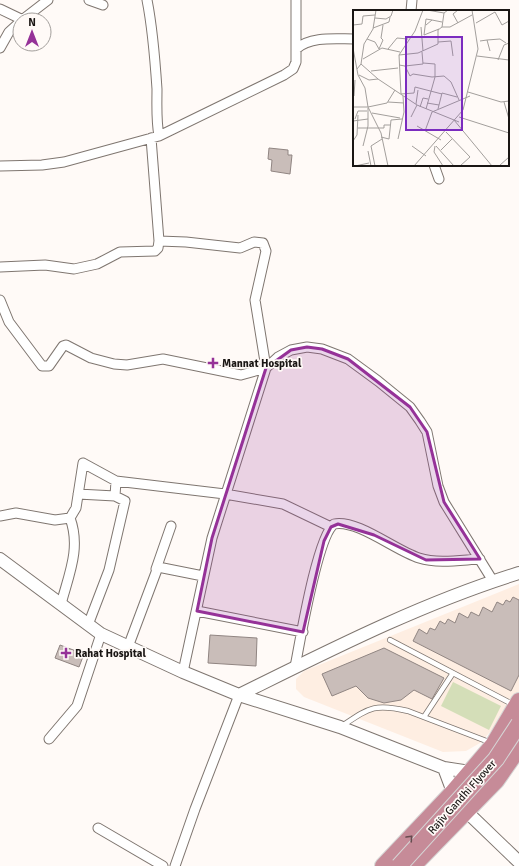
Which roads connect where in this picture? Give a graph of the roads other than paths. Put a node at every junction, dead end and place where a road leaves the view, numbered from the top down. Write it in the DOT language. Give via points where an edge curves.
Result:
graph roads {
  1 [pos="48,0"];
  2 [pos="88,0"];
  3 [pos="147,0"];
  4 [pos="296,0"];
  5 [pos="412,0"];
  6 [pos="103,5"];
  7 [pos="0,9"];
  8 [pos="411,10"];
  9 [pos="33,12"];
  10 [pos="12,15"];
  11 [pos="12,30"];
  12 [pos="353,39"];
  13 [pos="0,48"];
  14 [pos="296,49"];
  15 [pos="155,137"];
  16 [pos="0,166"];
  17 [pos="434,166"];
  18 [pos="439,178"];
  19 [pos="159,241"];
  20 [pos="0,267"];
  21 [pos="0,300"];
  22 [pos="266,368"];
  23 [pos="116,481"];
  24 [pos="78,494"];
  25 [pos="225,494"];
  26 [pos="115,496"];
  27 [pos="0,516"];
  28 [pos="70,518"];
  29 [pos="171,526"];
  30 [pos="330,527"];
  31 [pos="0,559"];
  32 [pos="480,559"];
  33 [pos="156,569"];
  34 [pos="519,573"];
  35 [pos="203,576"];
  36 [pos="493,581"];
  37 [pos="61,604"];
  38 [pos="197,610"];
  39 [pos="88,624"];
  40 [pos="302,632"];
  41 [pos="101,634"];
  42 [pos="390,640"];
  43 [pos="128,647"];
  44 [pos="295,667"];
  45 [pos="183,672"];
  46 [pos="453,673"];
  47 [pos="239,695"];
  48 [pos="518,704"];
  49 [pos="424,717"];
  50 [pos="519,724"];
  51 [pos="340,727"];
  52 [pos="49,739"];
  53 [pos="491,744"];
  54 [pos="516,757"];
  55 [pos="444,768"];
  56 [pos="470,772"];
  57 [pos="487,791"];
  58 [pos="453,792"];
  59 [pos="467,812"];
  60 [pos="98,828"];
  61 [pos="519,862"];
  62 [pos="163,866"];
  63 [pos="175,866"];
  64 [pos="383,866"];
  65 [pos="399,866"];
  66 [pos="413,866"];
  1 -- 9 [label="street"];
  2 -- 6 [label="street"];
  3 -- 15 [label="street" via="154,42 157,91"];
  4 -- 14 [label="street"];
  5 -- 8 [label="street"];
  7 -- 10 [label="street"];
  11 -- 13 [label="street"];
  12 -- 14 [label="street" via="312,40"];
  14 -- 15 [label="street" via="293,69"];
  15 -- 16 [label="street" via="64,162"];
  15 -- 19 [label="street"];
  17 -- 18 [label="street"];
  19 -- 20 [label="street" via="155,252 120,252 85,268 45,265"];
  19 -- 22 [label="street" via="240,248 254,242 265,246 265,258 255,300"];
  21 -- 22 [label="street" via="10,322 42,366 49,366 66,345 91,358 114,364 127,365 163,358 241,375"];
  22 -- 25 [label="street"];
  22 -- 32 [label="street" via="291,350 307,347 322,349 348,359 410,407 427,432 438,486 444,502"];
  23 -- 24 [label="street" via="82,463"];
  23 -- 25 [label="street"];
  23 -- 26 [label="street"];
  24 -- 26 [label="street"];
  24 -- 28 [label="street" via="76,508"];
  25 -- 30 [label="street" via="283,504"];
  25 -- 35 [label="street"];
  26 -- 39 [label="street" via="125,501 110,570"];
  27 -- 28 [label="street" via="16,513 55,520"];
  28 -- 37 [label="street" via="75,531 76,550"];
  29 -- 33 [label="street"];
  30 -- 32 [label="street" via="342,524 356,528 407,554 426,560"];
  30 -- 40 [label="street" via="316,567"];
  31 -- 37 [label="street"];
  32 -- 36 [label="street"];
  33 -- 35 [label="street" via="161,567"];
  33 -- 43 [label="street"];
  34 -- 36 [label="street"];
  35 -- 38 [label="street"];
  36 -- 44 [label="street" via="409,615"];
  37 -- 39 [label="street"];
  38 -- 40 [label="street"];
  38 -- 45 [label="street"];
  39 -- 41 [label="street"];
  40 -- 44 [label="street"];
  41 -- 43 [label="street"];
  41 -- 52 [label="street" via="77,706"];
  42 -- 46 [label="lane"];
  43 -- 45 [label="street"];
  44 -- 47 [label="street"];
  45 -- 47 [label="street"];
  46 -- 48 [label="lane"];
  46 -- 49 [label="lane"];
  47 -- 51 [label="street"];
  47 -- 63 [label="street"];
  48 -- 53 [label="highway"];
  49 -- 51 [label="lane" via="395,708 370,708"];
  49 -- 53 [label="lane"];
  50 -- 65 [label="highway, Rajiv Gandhi Flyover, bridge" via="496,759"];
  51 -- 55 [label="street"];
  53 -- 54 [label="street"];
  53 -- 56 [label="highway"];
  54 -- 57 [label="highway"];
  55 -- 56 [label="street"];
  55 -- 58 [label="street"];
  56 -- 57 [label="street"];
  56 -- 58 [label="highway"];
  57 -- 59 [label="highway"];
  58 -- 59 [label="street"];
  64 -- 58 [label="highway, one-way"];
  59 -- 61 [label="street"];
  59 -- 66 [label="highway"];
  60 -- 62 [label="street"];
}
